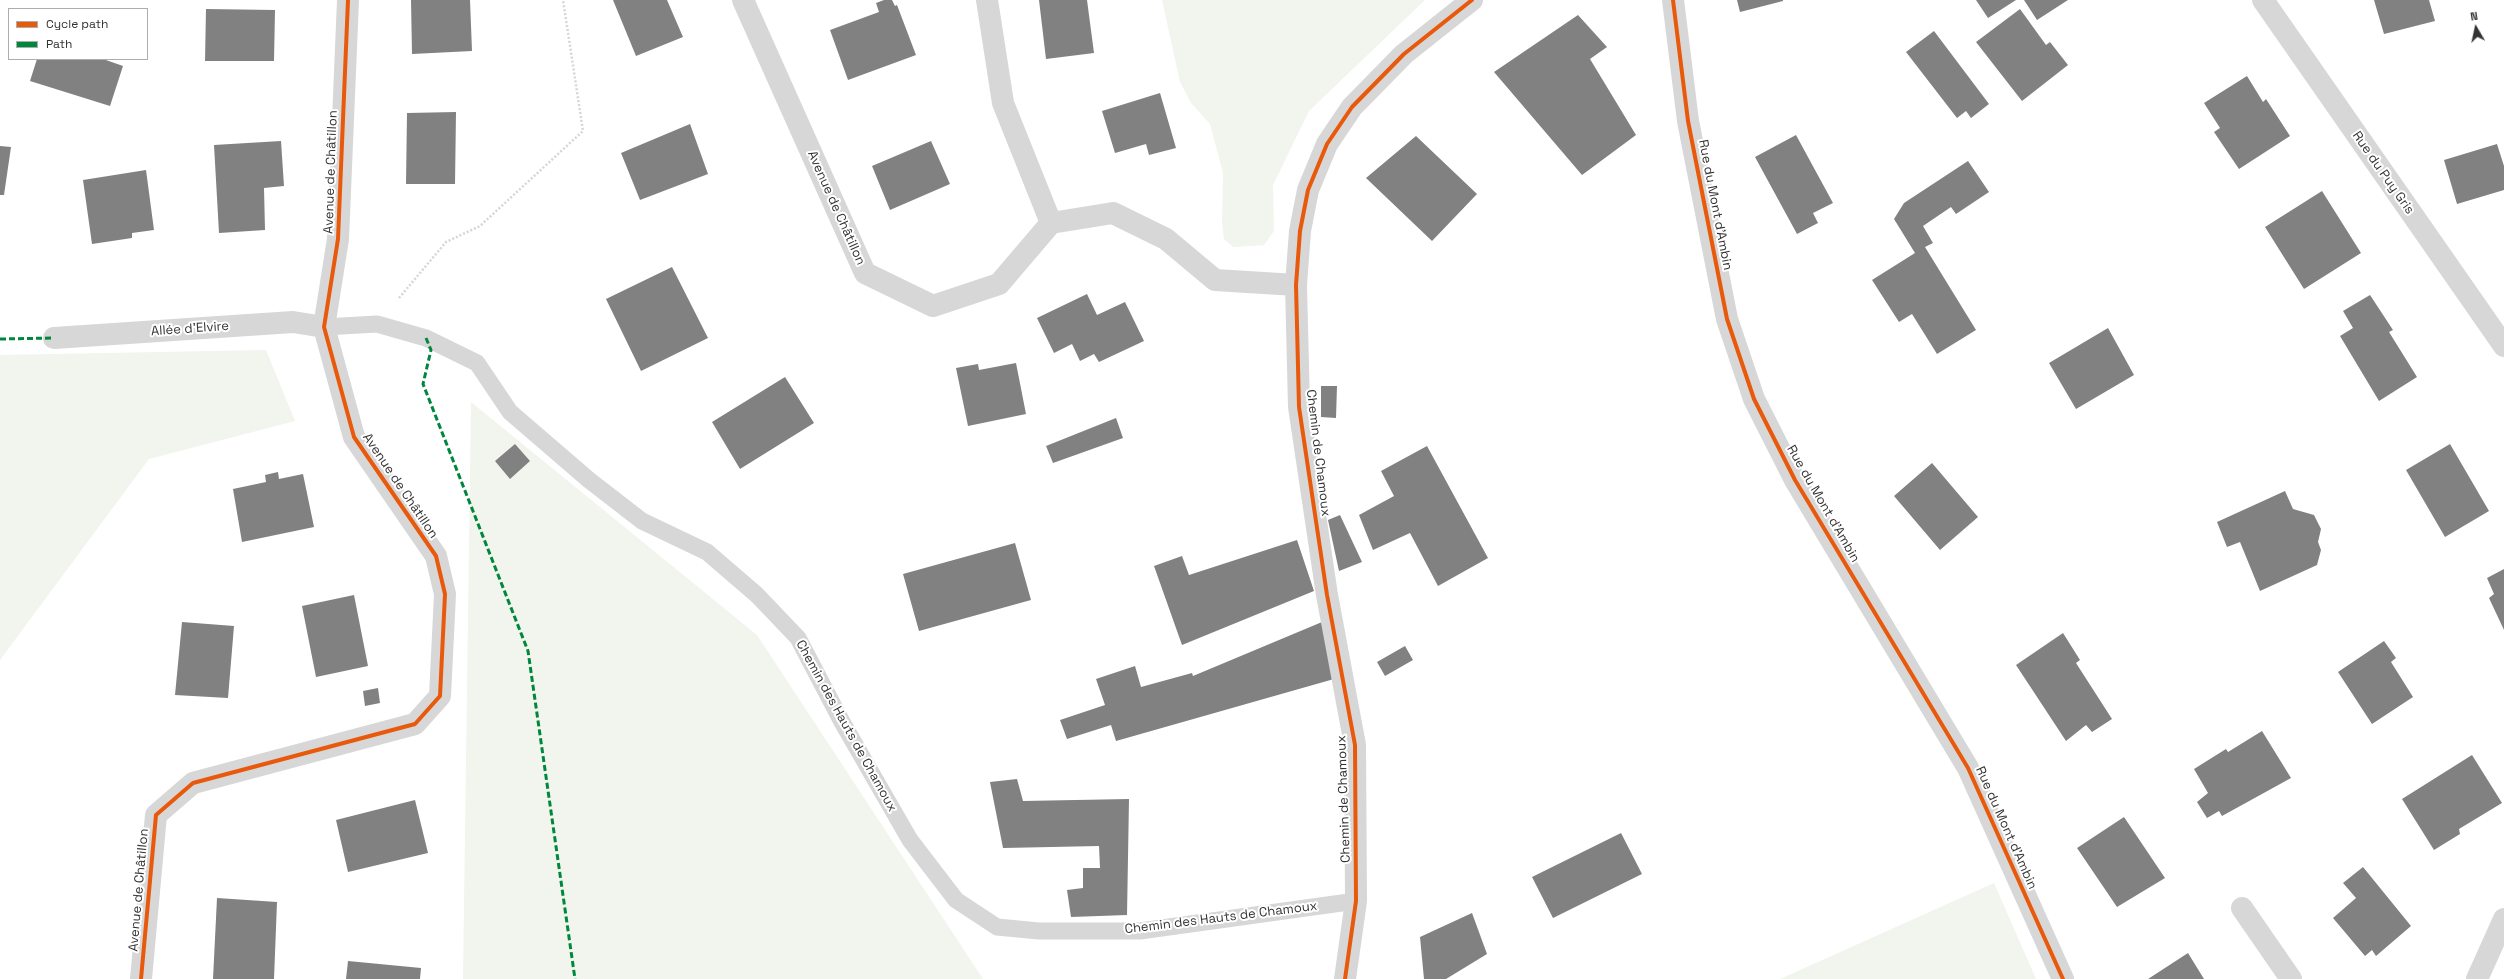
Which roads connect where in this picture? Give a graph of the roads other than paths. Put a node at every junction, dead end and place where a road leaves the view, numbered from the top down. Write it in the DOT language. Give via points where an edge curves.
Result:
graph roads {
  1 [pos="348,0"];
  2 [pos="743,0"];
  3 [pos="987,0"];
  4 [pos="1472,0"];
  5 [pos="1673,0"];
  6 [pos="2263,0"];
  7 [pos="1051,223"];
  8 [pos="1296,285"];
  9 [pos="324,327"];
  10 [pos="54,338"];
  11 [pos="2504,346"];
  12 [pos="1356,900"];
  13 [pos="2242,908"];
  14 [pos="2504,919"];
  15 [pos="141,979"];
  16 [pos="1345,979"];
  17 [pos="2063,979"];
  18 [pos="2291,979"];
  19 [pos="2477,979"];
  1 -- 9 [label="street, Avenue de Châtillon" via="338,239"];
  2 -- 7 [label="street, Avenue de Châtillon" via="865,273 933,306 999,284"];
  3 -- 7 [label="street" via="1003,103"];
  4 -- 8 [label="street, Chemin de Chamoux" via="1404,54 1352,107 1327,144 1308,190 1300,231"];
  5 -- 17 [label="street, Rue du Mont d'Ambin" via="1688,121 1727,319 1754,399 1795,480 1968,768"];
  6 -- 11 [label="street, Rue du Puy Gris"];
  7 -- 8 [label="street" via="1112,213 1166,239 1214,280"];
  8 -- 12 [label="street, Chemin de Chamoux" via="1299,407 1327,595 1355,745"];
  9 -- 10 [label="street, Allée d'Elvire" via="293,322"];
  9 -- 12 [label="lane, Chemin des Hauts de Chamoux" via="377,324 426,338 477,363 510,412 589,480 642,521 706,552 757,595 798,638 842,722 910,840 956,900 996,927 1039,931 1140,931"];
  9 -- 15 [label="street, Avenue de Châtillon" via="354,437 436,556 445,594 440,696 415,724 193,783 156,815"];
  12 -- 16 [label="street, Chemin de Chamoux"];
  13 -- 18 [label="street"];
  14 -- 19 [label="street"];
}
